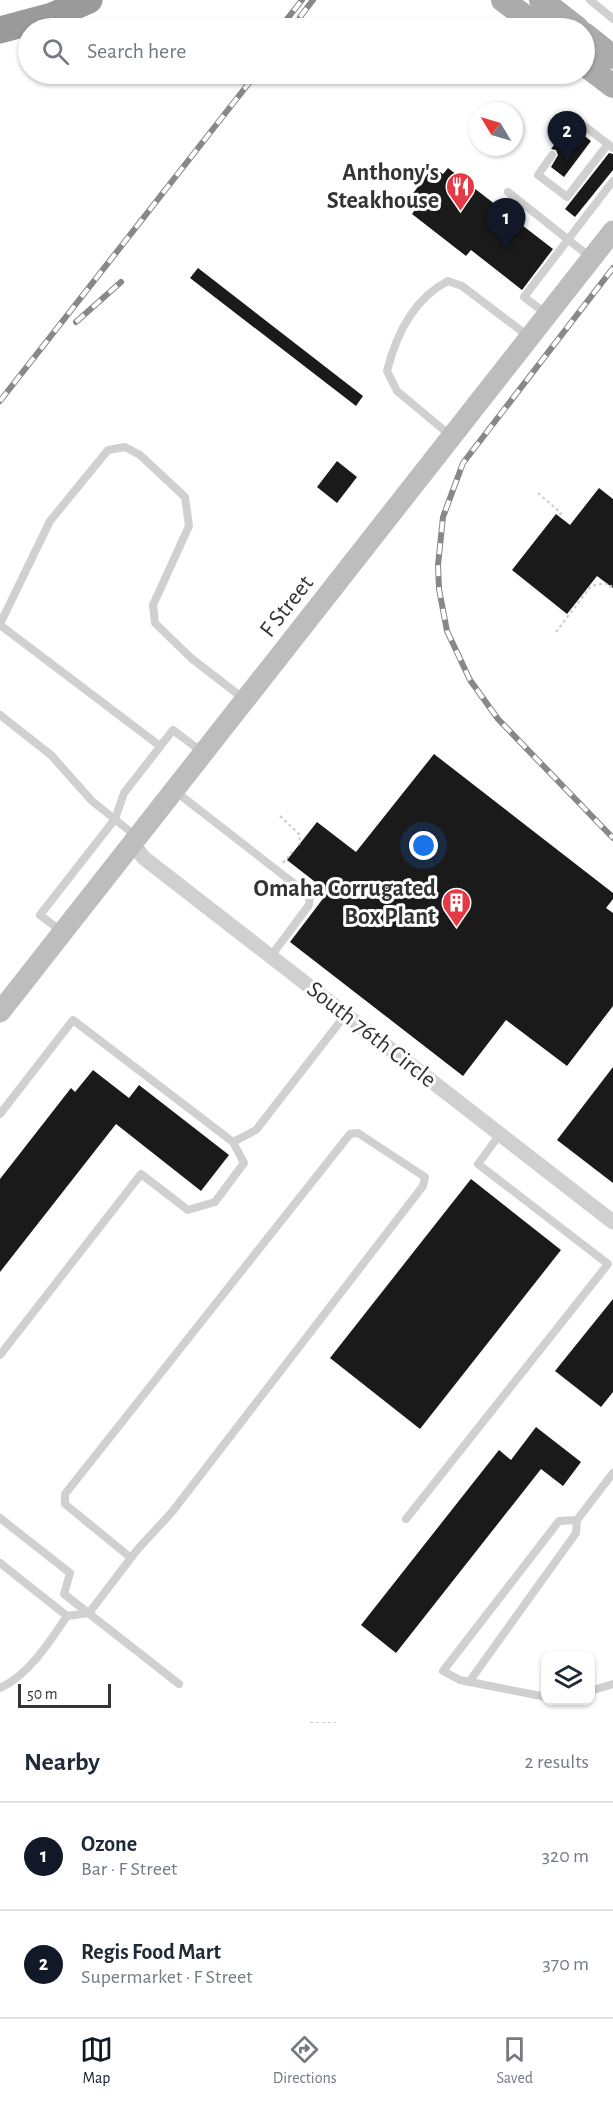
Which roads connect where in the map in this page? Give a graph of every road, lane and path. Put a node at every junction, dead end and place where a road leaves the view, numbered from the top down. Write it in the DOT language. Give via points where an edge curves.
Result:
graph roads {
  1 [pos="89,0"];
  2 [pos="503,0"];
  3 [pos="541,0"];
  4 [pos="590,0"];
  5 [pos="45,18"];
  6 [pos="527,18"];
  7 [pos="564,18"];
  8 [pos="613,19"];
  9 [pos="18,25"];
  10 [pos="0,30"];
  11 [pos="595,42"];
  12 [pos="613,57"];
  13 [pos="595,72"];
  14 [pos="613,86"];
  15 [pos="567,135"];
  16 [pos="611,146"];
  17 [pos="552,155"];
  18 [pos="613,181"];
  19 [pos="508,192"];
  20 [pos="613,231"];
  21 [pos="568,240"];
  22 [pos="592,258"];
  23 [pos="547,314"];
  24 [pos="529,337"];
  25 [pos="451,436"];
  26 [pos="538,494"];
  27 [pos="559,516"];
  28 [pos="613,584"];
  29 [pos="0,624"];
  30 [pos="556,632"];
  31 [pos="245,699"];
  32 [pos="0,715"];
  33 [pos="160,746"];
  34 [pos="203,753"];
  35 [pos="174,790"];
  36 [pos="280,816"];
  37 [pos="115,819"];
  38 [pos="136,841"];
  39 [pos="299,845"];
  40 [pos="293,851"];
  41 [pos="282,866"];
  42 [pos="62,933"];
  43 [pos="271,956"];
  44 [pos="1,1008"];
  45 [pos="346,1014"];
  46 [pos="0,1113"];
  47 [pos="500,1134"];
  48 [pos="233,1142"];
  49 [pos="612,1220"];
  50 [pos="610,1261"];
  51 [pos="0,1355"];
  52 [pos="613,1473"];
  53 [pos="0,1518"];
  54 [pos="406,1519"];
  55 [pos="577,1520"];
  56 [pos="131,1558"];
  57 [pos="0,1563"];
  58 [pos="89,1613"];
  59 [pos="67,1616"];
  60 [pos="469,1682"];
  61 [pos="179,1684"];
  62 [pos="613,1684"];
  63 [pos="0,1688"];
  64 [pos="595,1689"];
  65 [pos="541,1696"];
  66 [pos="310,1723"];
  67 [pos="336,1723"];
  1 -- 5 [label="highway"];
  2 -- 6 [label="main road"];
  3 -- 7 [label="main road"];
  4 -- 8 [label="lane"];
  9 -- 10 [label="highway"];
  11 -- 12 [label="main road"];
  13 -- 14 [label="main road"];
  15 -- 16 [label="lane" via="578,121"];
  16 -- 17 [label="lane" via="567,197 538,175"];
  18 -- 21 [label="lane"];
  19 -- 21 [label="lane"];
  20 -- 22 [label="street, F Street"];
  21 -- 22 [label="lane"];
  21 -- 23 [label="lane" via="524,297"];
  22 -- 23 [label="street, F Street"];
  23 -- 24 [label="street, F Street"];
  24 -- 25 [label="street, F Street"];
  24 -- 25 [label="lane" via="462,286 448,281 417,305 395,341 387,371 397,391"];
  25 -- 31 [label="street, F Street"];
  26 -- 27 [label="path" via="561,513"];
  28 -- 30 [label="path" via="591,586"];
  29 -- 31 [label="lane" via="50,521 108,450 125,447 154,467 185,497 189,526 153,605 155,623 191,658"];
  29 -- 33 [label="lane"];
  31 -- 34 [label="street, F Street"];
  32 -- 37 [label="lane" via="51,755 92,801"];
  33 -- 34 [label="lane" via="173,730"];
  33 -- 37 [label="lane" via="124,793"];
  34 -- 35 [label="street, F Street"];
  35 -- 38 [label="street, F Street"];
  35 -- 43 [label="lane" via="310,896 309,905"];
  36 -- 39 [label="path" via="300,835"];
  37 -- 38 [label="lane"];
  37 -- 42 [label="lane" via="40,915"];
  38 -- 42 [label="street, F Street"];
  38 -- 43 [label="street, South 76th Circle" via="144,858"];
  40 -- 41 [label="path"];
  42 -- 44 [label="street, F Street"];
  43 -- 45 [label="street, South 76th Circle"];
  45 -- 47 [label="street, South 76th Circle"];
  45 -- 48 [label="lane" via="256,1130"];
  46 -- 48 [label="lane" via="74,1020"];
  47 -- 49 [label="street, South 76th Circle"];
  47 -- 50 [label="lane" via="478,1164"];
  48 -- 51 [label="lane" via="244,1163 215,1202 188,1210 141,1174"];
  50 -- 54 [label="lane"];
  52 -- 55 [label="lane"];
  53 -- 58 [label="lane" via="70,1573 64,1593"];
  55 -- 60 [label="lane" via="576,1533"];
  55 -- 60 [label="lane" via="559,1521 443,1671"];
  56 -- 56 [label="lane" via="172,1512 423,1186 425,1177 358,1133 350,1134 65,1494 66,1504"];
  56 -- 58 [label="lane"];
  57 -- 59 [label="lane"];
  58 -- 59 [label="lane"];
  58 -- 61 [label="lane"];
  59 -- 63 [label="lane" via="46,1646 10,1684"];
  60 -- 65 [label="lane"];
  62 -- 64 [label="lane"];
  66 -- 67 [label="path"];
}
